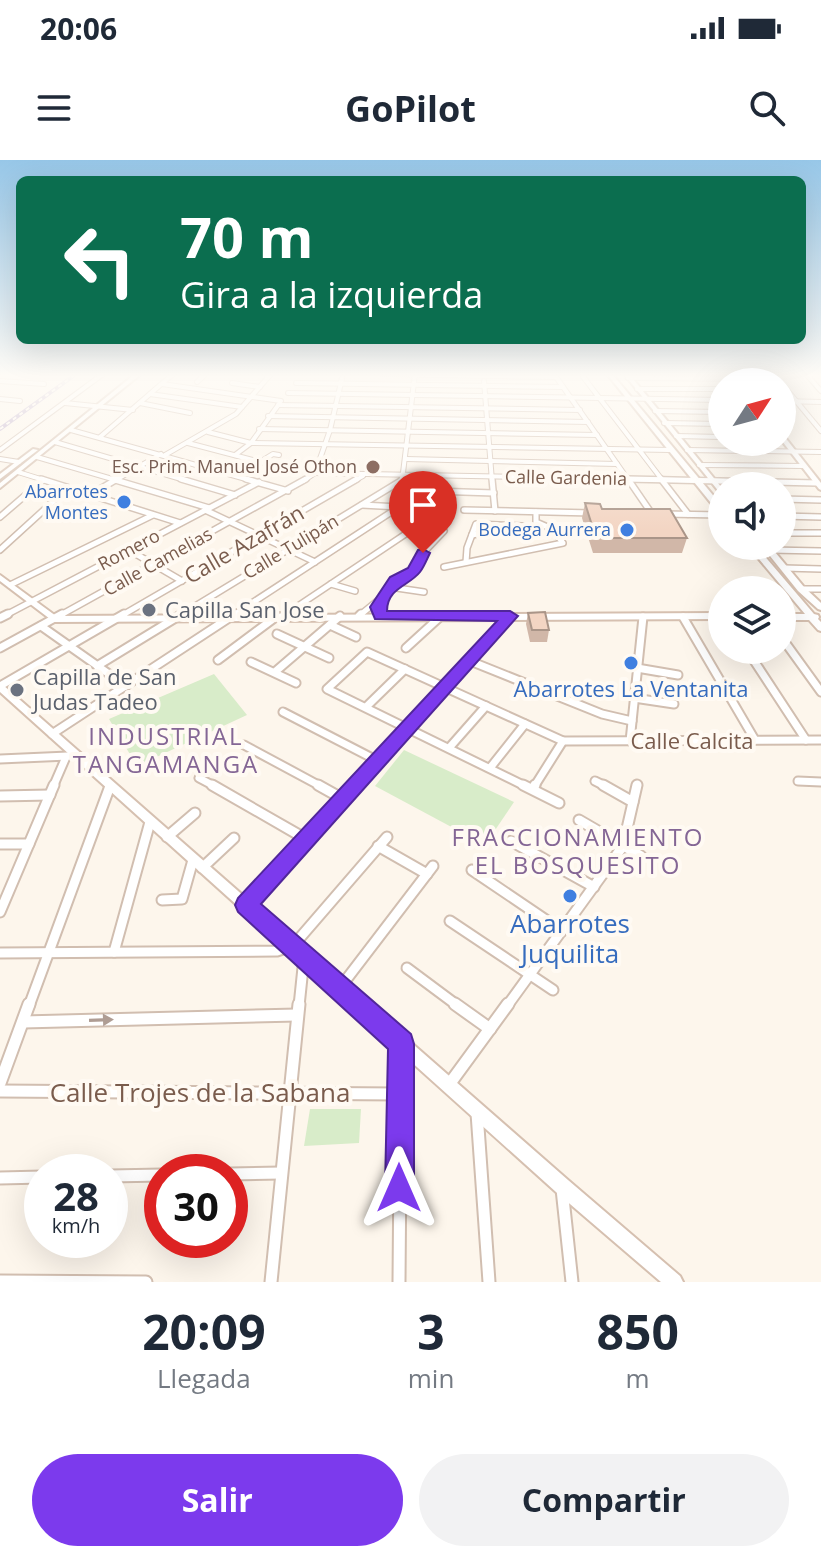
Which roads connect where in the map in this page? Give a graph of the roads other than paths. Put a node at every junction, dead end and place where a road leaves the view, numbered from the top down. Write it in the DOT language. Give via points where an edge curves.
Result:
graph roads {
  1 [pos="33,426"];
  2 [pos="72,426"];
  3 [pos="113,426"];
  4 [pos="216,426"];
  5 [pos="261,426"];
  6 [pos="331,426"];
  7 [pos="410,426"];
  8 [pos="487,426"];
  9 [pos="591,426"];
  10 [pos="621,426"];
  11 [pos="651,426"];
  12 [pos="667,426"];
  13 [pos="259,429"];
  14 [pos="330,430"];
  15 [pos="410,431"];
  16 [pos="208,432"];
  17 [pos="488,433"];
  18 [pos="597,435"];
  19 [pos="676,436"];
  20 [pos="100,437"];
  21 [pos="708,437"];
  22 [pos="55,442"];
  23 [pos="188,443"];
  24 [pos="251,443"];
  25 [pos="324,443"];
  26 [pos="408,445"];
  27 [pos="490,447"];
  28 [pos="607,448"];
  29 [pos="638,449"];
  30 [pos="0,450"];
  31 [pos="670,450"];
  32 [pos="687,450"];
  33 [pos="708,450"];
  34 [pos="796,452"];
  35 [pos="821,452"];
  36 [pos="37,453"];
  37 [pos="163,454"];
  38 [pos="235,455"];
  39 [pos="279,455"];
  40 [pos="796,456"];
  41 [pos="0,459"];
  42 [pos="406,459"];
  43 [pos="491,461"];
  44 [pos="19,462"];
  45 [pos="260,462"];
  46 [pos="268,464"];
  47 [pos="617,464"];
  48 [pos="699,465"];
  49 [pos="804,466"];
  50 [pos="139,467"];
  51 [pos="18,472"];
  52 [pos="315,473"];
  53 [pos="364,475"];
  54 [pos="708,475"];
  55 [pos="0,477"];
  56 [pos="404,477"];
  57 [pos="492,477"];
  58 [pos="43,480"];
  59 [pos="116,480"];
  60 [pos="628,480"];
  61 [pos="662,480"];
  62 [pos="696,481"];
  63 [pos="708,481"];
  64 [pos="259,482"];
  65 [pos="796,485"];
  66 [pos="0,486"];
  67 [pos="819,486"];
  68 [pos="68,488"];
  69 [pos="402,490"];
  70 [pos="288,491"];
  71 [pos="443,491"];
  72 [pos="494,493"];
  73 [pos="90,495"];
  74 [pos="235,495"];
  75 [pos="708,496"];
  76 [pos="796,499"];
  77 [pos="821,500"];
  78 [pos="362,505"];
  79 [pos="399,507"];
  80 [pos="421,508"];
  81 [pos="207,509"];
  82 [pos="464,510"];
  83 [pos="495,511"];
  84 [pos="528,511"];
  85 [pos="536,512"];
  86 [pos="594,513"];
  87 [pos="637,513"];
  88 [pos="708,513"];
  89 [pos="652,514"];
  90 [pos="688,514"];
  91 [pos="153,515"];
  92 [pos="796,516"];
  93 [pos="0,517"];
  94 [pos="821,517"];
  95 [pos="230,522"];
  96 [pos="180,523"];
  97 [pos="422,523"];
  98 [pos="522,526"];
  99 [pos="444,531"];
  100 [pos="796,533"];
  101 [pos="821,533"];
  102 [pos="472,535"];
  103 [pos="259,536"];
  104 [pos="287,549"];
  105 [pos="0,550"];
  106 [pos="129,550"];
  107 [pos="796,550"];
  108 [pos="821,551"];
  109 [pos="765,560"];
  110 [pos="778,560"];
  111 [pos="315,562"];
  112 [pos="466,562"];
  113 [pos="154,564"];
  114 [pos="444,567"];
  115 [pos="784,568"];
  116 [pos="821,569"];
  117 [pos="0,577"];
  118 [pos="182,581"];
  119 [pos="331,584"];
  120 [pos="10,585"];
  121 [pos="390,587"];
  122 [pos="801,589"];
  123 [pos="821,589"];
  124 [pos="355,591"];
  125 [pos="424,592"];
  126 [pos="383,596"];
  127 [pos="31,601"];
  128 [pos="821,607"];
  129 [pos="380,615"];
  130 [pos="231,616"];
  131 [pos="280,616"];
  132 [pos="340,616"];
  133 [pos="359,616"];
  134 [pos="441,616"];
  135 [pos="510,616"];
  136 [pos="708,616"];
  137 [pos="643,617"];
  138 [pos="683,617"];
  139 [pos="796,617"];
  140 [pos="817,617"];
  141 [pos="0,618"];
  142 [pos="117,618"];
  143 [pos="176,618"];
  144 [pos="54,619"];
  145 [pos="330,625"];
  146 [pos="41,626"];
  147 [pos="821,628"];
  148 [pos="277,634"];
  149 [pos="356,637"];
  150 [pos="70,646"];
  151 [pos="305,647"];
  152 [pos="0,648"];
  153 [pos="406,648"];
  154 [pos="796,657"];
  155 [pos="329,658"];
  156 [pos="218,660"];
  157 [pos="470,661"];
  158 [pos="251,662"];
  159 [pos="756,664"];
  160 [pos="97,666"];
  161 [pos="637,668"];
  162 [pos="405,669"];
  163 [pos="276,671"];
  164 [pos="678,675"];
  165 [pos="296,683"];
  166 [pos="126,686"];
  167 [pos="0,687"];
  168 [pos="446,687"];
  169 [pos="821,692"];
  170 [pos="634,698"];
  171 [pos="674,704"];
  172 [pos="486,706"];
  173 [pos="366,707"];
  174 [pos="283,712"];
  175 [pos="632,721"];
  176 [pos="525,724"];
  177 [pos="408,727"];
  178 [pos="52,734"];
  179 [pos="755,740"];
  180 [pos="806,740"];
  181 [pos="821,740"];
  182 [pos="563,741"];
  183 [pos="630,741"];
  184 [pos="244,745"];
  185 [pos="449,748"];
  186 [pos="70,755"];
  187 [pos="0,759"];
  188 [pos="378,761"];
  189 [pos="490,768"];
  190 [pos="199,778"];
  191 [pos="595,781"];
  192 [pos="798,781"];
  193 [pos="821,782"];
  194 [pos="637,785"];
  195 [pos="110,786"];
  196 [pos="533,789"];
  197 [pos="50,795"];
  198 [pos="0,796"];
  199 [pos="343,799"];
  200 [pos="633,802"];
  201 [pos="559,803"];
  202 [pos="195,813"];
  203 [pos="579,820"];
  204 [pos="150,822"];
  205 [pos="167,837"];
  206 [pos="387,837"];
  207 [pos="234,838"];
  208 [pos="306,839"];
  209 [pos="511,841"];
  210 [pos="0,844"];
  211 [pos="29,844"];
  212 [pos="378,846"];
  213 [pos="623,846"];
  214 [pos="641,856"];
  215 [pos="197,864"];
  216 [pos="472,870"];
  217 [pos="594,887"];
  218 [pos="4,895"];
  219 [pos="162,900"];
  220 [pos="246,905"];
  221 [pos="0,912"];
  222 [pos="450,921"];
  223 [pos="562,931"];
  224 [pos="292,946"];
  225 [pos="114,952"];
  226 [pos="0,953"];
  227 [pos="49,953"];
  228 [pos="304,957"];
  229 [pos="407,968"];
  230 [pos="530,974"];
  231 [pos="339,989"];
  232 [pos="553,990"];
  233 [pos="297,1015"];
  234 [pos="23,1022"];
  235 [pos="490,1029"];
  236 [pos="401,1044"];
  237 [pos="0,1083"];
  238 [pos="448,1086"];
  239 [pos="0,1091"];
  240 [pos="289,1093"];
  241 [pos="399,1094"];
  242 [pos="477,1111"];
  243 [pos="281,1173"];
  244 [pos="248,1174"];
  245 [pos="24,1177"];
  246 [pos="0,1178"];
  247 [pos="562,1186"];
  248 [pos="0,1281"];
  249 [pos="146,1282"];
  250 [pos="271,1282"];
  251 [pos="399,1282"];
  252 [pos="489,1282"];
  253 [pos="572,1282"];
  254 [pos="674,1282"];
  1 -- 30 [label="street"];
  2 -- 20 [label="street"];
  2 -- 22 [label="main road"];
  2 -- 36 [label="main road"];
  3 -- 20 [label="street"];
  4 -- 16 [label="street"];
  5 -- 13 [label="street"];
  6 -- 14 [label="street"];
  7 -- 15 [label="street"];
  8 -- 17 [label="street"];
  9 -- 18 [label="street"];
  10 -- 29 [label="street"];
  11 -- 31 [label="main road"];
  12 -- 19 [label="main road"];
  13 -- 14 [label="street"];
  13 -- 24 [label="street"];
  14 -- 15 [label="street"];
  14 -- 25 [label="street"];
  15 -- 17 [label="street"];
  15 -- 26 [label="street"];
  16 -- 23 [label="street"];
  16 -- 24 [label="street"];
  17 -- 18 [label="street"];
  17 -- 27 [label="street"];
  18 -- 28 [label="street"];
  19 -- 21 [label="street"];
  19 -- 32 [label="main road"];
  20 -- 37 [label="street"];
  22 -- 36 [label="main road"];
  22 -- 50 [label="street"];
  23 -- 37 [label="street"];
  23 -- 38 [label="street"];
  24 -- 25 [label="street"];
  24 -- 38 [label="street"];
  25 -- 26 [label="street"];
  25 -- 52 [label="street"];
  26 -- 27 [label="street"];
  26 -- 42 [label="street"];
  27 -- 28 [label="street"];
  27 -- 43 [label="street"];
  28 -- 29 [label="street"];
  28 -- 47 [label="street"];
  29 -- 31 [label="street"];
  29 -- 61 [label="street"];
  31 -- 62 [label="main road"];
  32 -- 33 [label="street"];
  32 -- 48 [label="main road"];
  34 -- 35 [label="street"];
  36 -- 44 [label="main road"];
  36 -- 51 [label="main road"];
  36 -- 59 [label="street"];
  37 -- 50 [label="street"];
  37 -- 64 [label="street"];
  38 -- 45 [label="street"];
  39 -- 45 [label="street"];
  40 -- 49 [label="main road"];
  41 -- 44 [label="street"];
  42 -- 43 [label="street"];
  42 -- 56 [label="street"];
  43 -- 47 [label="street"];
  43 -- 57 [label="street"];
  44 -- 55 [label="main road"];
  45 -- 46 [label="street"];
  47 -- 60 [label="street"];
  48 -- 49 [label="street"];
  48 -- 54 [label="main road"];
  49 -- 67 [label="main road"];
  50 -- 59 [label="street"];
  50 -- 74 [label="street"];
  51 -- 58 [label="street"];
  51 -- 66 [label="main road"];
  52 -- 53 [label="street, Calle Gardenia"];
  52 -- 70 [label="street, Calle Camelias"];
  53 -- 56 [label="street, Calle Gardenia"];
  53 -- 103 [label="street, Calle Azafrán"];
  56 -- 57 [label="street, Calle Gardenia"];
  56 -- 69 [label="street"];
  56 -- 78 [label="street, Calle Tulipán"];
  57 -- 60 [label="street, Calle Gardenia"];
  57 -- 72 [label="street"];
  58 -- 68 [label="street"];
  58 -- 93 [label="street"];
  59 -- 73 [label="street"];
  59 -- 81 [label="street"];
  60 -- 61 [label="street, Calle Gardenia"];
  60 -- 89 [label="street"];
  61 -- 62 [label="street, Calle Gardenia"];
  61 -- 90 [label="street"];
  62 -- 63 [label="street, Calle Gardenia"];
  62 -- 75 [label="main road"];
  64 -- 70 [label="street"];
  64 -- 74 [label="street, Romero"];
  65 -- 67 [label="street, Calle Gardenia"];
  68 -- 73 [label="street"];
  68 -- 105 [label="street"];
  69 -- 71 [label="street"];
  69 -- 79 [label="street"];
  70 -- 95 [label="street, Calle Camelias"];
  71 -- 72 [label="street"];
  71 -- 80 [label="street" via="442,509"];
  72 -- 83 [label="street"];
  73 -- 91 [label="street"];
  74 -- 81 [label="street, Romero"];
  76 -- 77 [label="street"];
  78 -- 79 [label="street"];
  78 -- 104 [label="street, Calle Tulipán"];
  79 -- 111 [label="street"];
  81 -- 95 [label="street"];
  81 -- 96 [label="street, Romero"];
  82 -- 83 [label="street"];
  83 -- 84 [label="street"];
  84 -- 85 [label="street"];
  84 -- 98 [label="street" via="529,523"];
  85 -- 86 [label="street"];
  85 -- 112 [label="street" via="536,522 555,531 563,543"];
  87 -- 89 [label="street"];
  88 -- 90 [label="street"];
  89 -- 90 [label="street"];
  91 -- 96 [label="street"];
  91 -- 120 [label="street"];
  92 -- 94 [label="street"];
  95 -- 103 [label="street"];
  95 -- 113 [label="street, Calle Camelias"];
  96 -- 106 [label="street, Romero"];
  97 -- 119 [label="street"];
  98 -- 102 [label="street"];
  98 -- 102 [label="street" via="476,524"];
  99 -- 121 [label="street" via="414,571"];
  100 -- 101 [label="street"];
  102 -- 112 [label="street"];
  103 -- 104 [label="street"];
  103 -- 118 [label="street, Calle Azafrán"];
  104 -- 111 [label="street"];
  104 -- 143 [label="street, Calle Tulipán"];
  106 -- 113 [label="street"];
  106 -- 127 [label="street, Romero"];
  107 -- 108 [label="street"];
  109 -- 140 [label="main road"];
  110 -- 115 [label="main road"];
  111 -- 130 [label="street"];
  112 -- 114 [label="street"];
  113 -- 118 [label="street"];
  113 -- 144 [label="street, Calle Camelias"];
  115 -- 116 [label="street"];
  115 -- 122 [label="main road"];
  117 -- 120 [label="main road"];
  118 -- 142 [label="street, Calle Azafrán"];
  119 -- 124 [label="street"];
  119 -- 131 [label="street"];
  120 -- 127 [label="main road"];
  121 -- 125 [label="street"];
  121 -- 126 [label="street"];
  122 -- 123 [label="street"];
  122 -- 128 [label="main road"];
  126 -- 129 [label="street"];
  126 -- 133 [label="street"];
  127 -- 141 [label="street, Romero"];
  127 -- 144 [label="main road"];
  129 -- 133 [label="main road"];
  129 -- 134 [label="main road"];
  130 -- 131 [label="main road"];
  130 -- 143 [label="main road"];
  130 -- 166 [label="street"];
  131 -- 132 [label="main road"];
  131 -- 156 [label="street"];
  132 -- 133 [label="main road"];
  132 -- 145 [label="street"];
  134 -- 135 [label="main road"];
  134 -- 153 [label="street"];
  135 -- 137 [label="main road"];
  135 -- 157 [label="street"];
  136 -- 138 [label="main road"];
  137 -- 138 [label="main road"];
  137 -- 161 [label="street"];
  138 -- 179 [label="street"];
  139 -- 140 [label="main road"];
  140 -- 147 [label="main road"];
  142 -- 143 [label="main road"];
  142 -- 144 [label="main road"];
  142 -- 150 [label="street, Calle Azafrán"];
  143 -- 160 [label="street, Calle Tulipán"];
  144 -- 146 [label="street, Calle Camelias"];
  145 -- 149 [label="street"];
  145 -- 151 [label="street"];
  146 -- 150 [label="street"];
  146 -- 152 [label="street, Calle Camelias"];
  148 -- 151 [label="street"];
  150 -- 160 [label="street"];
  150 -- 167 [label="street, Calle Azafrán"];
  151 -- 155 [label="street"];
  151 -- 163 [label="street"];
  154 -- 169 [label="street"];
  157 -- 168 [label="street"];
  157 -- 175 [label="street"];
  158 -- 163 [label="street"];
  159 -- 180 [label="street"];
  160 -- 166 [label="street"];
  161 -- 164 [label="street"];
  161 -- 170 [label="street"];
  162 -- 168 [label="street"];
  162 -- 173 [label="street"];
  162 -- 173 [label="street" via="367,652 327,689"];
  163 -- 165 [label="street"];
  166 -- 178 [label="street"];
  167 -- 178 [label="main road"];
  168 -- 172 [label="street"];
  168 -- 177 [label="street"];
  170 -- 171 [label="street"];
  170 -- 175 [label="street"];
  172 -- 176 [label="street"];
  172 -- 185 [label="street"];
  173 -- 177 [label="street"];
  174 -- 188 [label="street"];
  175 -- 183 [label="street"];
  176 -- 182 [label="street"];
  176 -- 189 [label="street"];
  177 -- 185 [label="street"];
  177 -- 188 [label="street"];
  178 -- 186 [label="main road"];
  179 -- 180 [label="street, Calle Calcita"];
  179 -- 183 [label="street, Calle Calcita"];
  180 -- 181 [label="street, Calle Calcita"];
  182 -- 183 [label="street, Calle Calcita"];
  182 -- 196 [label="street"];
  184 -- 199 [label="street"];
  185 -- 189 [label="street"];
  186 -- 187 [label="street"];
  186 -- 195 [label="main road"];
  186 -- 197 [label="street"];
  188 -- 199 [label="street"];
  189 -- 196 [label="street"];
  190 -- 208 [label="street"];
  191 -- 200 [label="street"];
  192 -- 193 [label="street"];
  194 -- 200 [label="street"];
  195 -- 204 [label="main road"];
  195 -- 227 [label="street"];
  196 -- 201 [label="street"];
  197 -- 198 [label="street"];
  197 -- 211 [label="street"];
  199 -- 208 [label="street"];
  200 -- 213 [label="street"];
  202 -- 205 [label="street"];
  203 -- 213 [label="street"];
  204 -- 205 [label="main road"];
  204 -- 225 [label="street"];
  205 -- 215 [label="main road"];
  206 -- 212 [label="street"];
  207 -- 215 [label="street"];
  208 -- 220 [label="street"];
  209 -- 217 [label="street"];
  210 -- 211 [label="street"];
  211 -- 218 [label="street"];
  212 -- 224 [label="street"];
  212 -- 231 [label="street" via="430,870"];
  213 -- 214 [label="street"];
  213 -- 217 [label="street"];
  215 -- 219 [label="street" via="182,899"];
  215 -- 220 [label="main road"];
  216 -- 223 [label="street"];
  217 -- 223 [label="street"];
  218 -- 221 [label="street"];
  220 -- 224 [label="main road"];
  222 -- 230 [label="street"];
  223 -- 230 [label="street"];
  224 -- 225 [label="street" via="277,951"];
  224 -- 228 [label="main road"];
  225 -- 227 [label="street"];
  226 -- 227 [label="street"];
  227 -- 234 [label="street"];
  228 -- 231 [label="main road"];
  228 -- 233 [label="street"];
  229 -- 235 [label="street"];
  230 -- 232 [label="street"];
  230 -- 235 [label="street"];
  231 -- 236 [label="main road"];
  234 -- 233 [label="street, one-way"];
  233 -- 240 [label="street"];
  234 -- 237 [label="street"];
  235 -- 238 [label="street"];
  236 -- 238 [label="main road"];
  236 -- 241 [label="street"];
  238 -- 242 [label="main road"];
  239 -- 240 [label="street, Calle Trojes de la Sabana"];
  240 -- 241 [label="street, Calle Trojes de la Sabana"];
  240 -- 243 [label="street"];
  241 -- 251 [label="street"];
  242 -- 247 [label="main road"];
  242 -- 252 [label="street"];
  243 -- 244 [label="street"];
  243 -- 250 [label="street"];
  245 -- 246 [label="street"];
  247 -- 253 [label="street"];
  247 -- 254 [label="main road"];
  248 -- 249 [label="street"];
}
